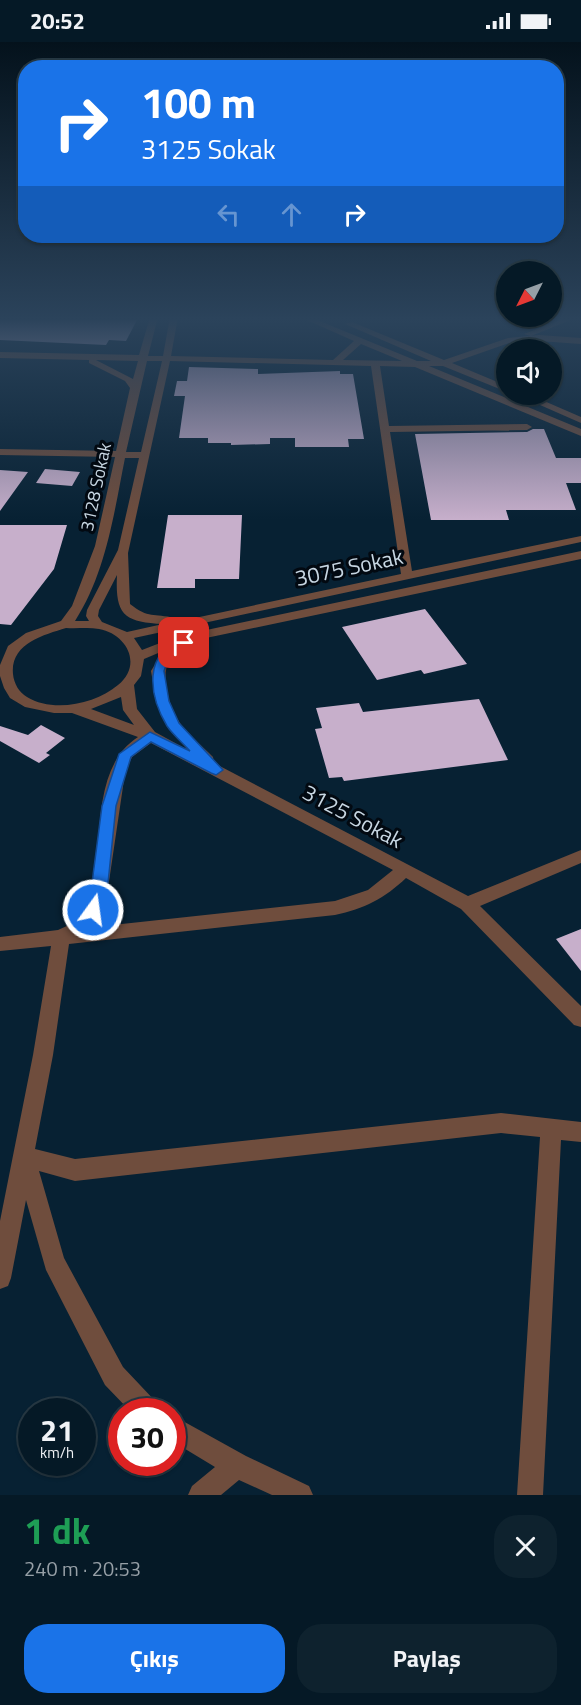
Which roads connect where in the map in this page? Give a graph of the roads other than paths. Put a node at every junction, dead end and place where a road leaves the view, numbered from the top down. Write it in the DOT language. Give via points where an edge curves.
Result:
graph roads {
  1 [pos="133,385"];
  2 [pos="136,385"];
  3 [pos="161,385"];
  4 [pos="379,385"];
  5 [pos="467,385"];
  6 [pos="135,388"];
  7 [pos="545,405"];
  8 [pos="581,420"];
  9 [pos="527,427"];
  10 [pos="386,429"];
  11 [pos="581,433"];
  12 [pos="0,452"];
  13 [pos="121,455"];
  14 [pos="145,455"];
  15 [pos="581,539"];
  16 [pos="124,549"];
  17 [pos="581,555"];
  18 [pos="407,576"];
  19 [pos="206,618"];
  20 [pos="66,624"];
  21 [pos="98,625"];
  22 [pos="127,636"];
  23 [pos="196,637"];
  24 [pos="7,651"];
  25 [pos="138,657"];
  26 [pos="127,685"];
  27 [pos="0,686"];
  28 [pos="13,694"];
  29 [pos="73,708"];
  30 [pos="150,736"];
  31 [pos="216,770"];
  32 [pos="581,856"];
  33 [pos="405,869"];
  34 [pos="467,904"];
  35 [pos="61,937"];
  36 [pos="0,944"];
  37 [pos="581,1019"];
  38 [pos="551,1129"];
  39 [pos="581,1132"];
  40 [pos="24,1156"];
  41 [pos="0,1278"];
  42 [pos="135,1398"];
  43 [pos="186,1435"];
  44 [pos="237,1465"];
  45 [pos="201,1495"];
  46 [pos="300,1495"];
  47 [pos="530,1495"];
  1 -- 6 [label="street"];
  2 -- 6 [label="street, 3128 Sokak"];
  3 -- 14 [label="street, 3128 Sokak"];
  4 -- 10 [label="street"];
  5 -- 11 [label="street"];
  6 -- 13 [label="street, 3128 Sokak"];
  7 -- 8 [label="street"];
  9 -- 10 [label="street"];
  10 -- 18 [label="street"];
  12 -- 13 [label="street"];
  13 -- 14 [label="street"];
  13 -- 20 [label="street, 3128 Sokak" via="101,546 78,606"];
  14 -- 16 [label="street, 3128 Sokak"];
  15 -- 18 [label="street, 3075 Sokak"];
  16 -- 19 [label="street, 3128 Sokak" via="122,597 131,613 141,619 160,621"];
  16 -- 21 [label="street, 3128 Sokak" via="93,610"];
  17 -- 23 [label="street, 3075 Sokak"];
  18 -- 19 [label="street, 3075 Sokak"];
  19 -- 22 [label="street, 3075 Sokak"];
  20 -- 21 [label="street"];
  20 -- 24 [label="street" via="35,634"];
  21 -- 22 [label="street"];
  22 -- 25 [label="street"];
  23 -- 25 [label="street, 3075 Sokak"];
  23 -- 31 [label="street, 3125 Sokak" via="165,656 158,678 173,725"];
  24 -- 28 [label="street" via="3,669"];
  25 -- 26 [label="street" via="139,665"];
  26 -- 29 [label="street" via="97,703"];
  26 -- 30 [label="street, 3125 Sokak" via="130,710"];
  27 -- 28 [label="street"];
  28 -- 29 [label="street" via="49,708"];
  29 -- 30 [label="street, 3125 Sokak"];
  30 -- 31 [label="street, 3125 Sokak"];
  30 -- 35 [label="street" via="125,754 116,779 93,910 86,924"];
  31 -- 33 [label="street, 3125 Sokak"];
  32 -- 34 [label="street"];
  33 -- 34 [label="street, 3125 Sokak"];
  33 -- 35 [label="street" via="380,893 356,905"];
  34 -- 37 [label="street, 3125 Sokak"];
  35 -- 36 [label="street"];
  35 -- 40 [label="street"];
  38 -- 39 [label="street"];
  38 -- 40 [label="street" via="501,1123 75,1170"];
  38 -- 47 [label="street"];
  40 -- 41 [label="street"];
  40 -- 42 [label="street" via="54,1262 114,1376"];
  43 -- 44 [label="street"];
  44 -- 45 [label="street"];
  44 -- 46 [label="street"];
}
